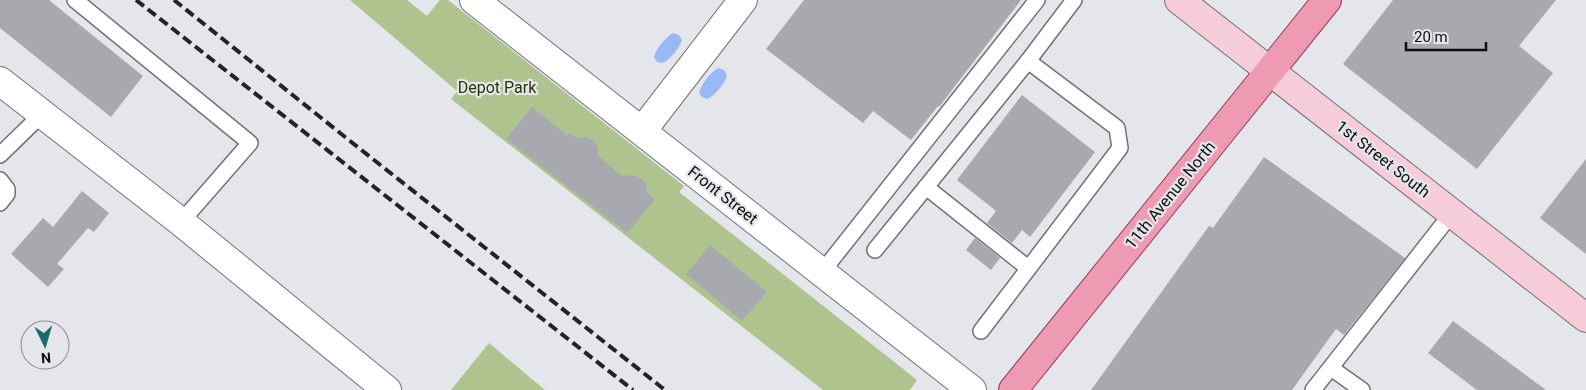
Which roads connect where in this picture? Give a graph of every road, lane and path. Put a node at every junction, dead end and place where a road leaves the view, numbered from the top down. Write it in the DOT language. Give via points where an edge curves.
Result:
graph roads {
  1 [pos="75,0"];
  2 [pos="474,0"];
  3 [pos="744,0"];
  4 [pos="1038,0"];
  5 [pos="1074,0"];
  6 [pos="1180,0"];
  7 [pos="1327,0"];
  8 [pos="1028,60"];
  9 [pos="1270,71"];
  10 [pos="0,81"];
  11 [pos="42,114"];
  12 [pos="642,131"];
  13 [pos="0,155"];
  14 [pos="0,180"];
  15 [pos="926,187"];
  16 [pos="0,203"];
  17 [pos="1452,213"];
  18 [pos="181,222"];
  19 [pos="875,250"];
  20 [pos="1028,268"];
  21 [pos="822,272"];
  22 [pos="1586,318"];
  23 [pos="980,331"];
  24 [pos="1331,368"];
  25 [pos="967,386"];
  26 [pos="387,390"];
  27 [pos="1013,390"];
  28 [pos="1313,390"];
  29 [pos="1362,390"];
  1 -- 18 [label="lane" via="250,143"];
  2 -- 12 [label="street, Front Street"];
  3 -- 12 [label="street"];
  4 -- 21 [label="lane"];
  5 -- 8 [label="lane"];
  6 -- 9 [label="street, 1st Street South"];
  7 -- 9 [label="main road, 11th Avenue North"];
  8 -- 15 [label="lane"];
  8 -- 20 [label="lane" via="1117,128 1120,148"];
  9 -- 17 [label="street, 1st Street South"];
  9 -- 27 [label="main road, 11th Avenue North"];
  10 -- 11 [label="street"];
  11 -- 13 [label="lane"];
  11 -- 18 [label="street"];
  12 -- 21 [label="street, Front Street"];
  14 -- 16 [label="lane" via="7,194"];
  15 -- 19 [label="lane"];
  15 -- 20 [label="lane"];
  17 -- 22 [label="street, 1st Street South"];
  17 -- 24 [label="lane"];
  18 -- 26 [label="street"];
  20 -- 23 [label="lane"];
  21 -- 25 [label="street, Front Street"];
  24 -- 28 [label="lane"];
  24 -- 29 [label="lane"];
}
